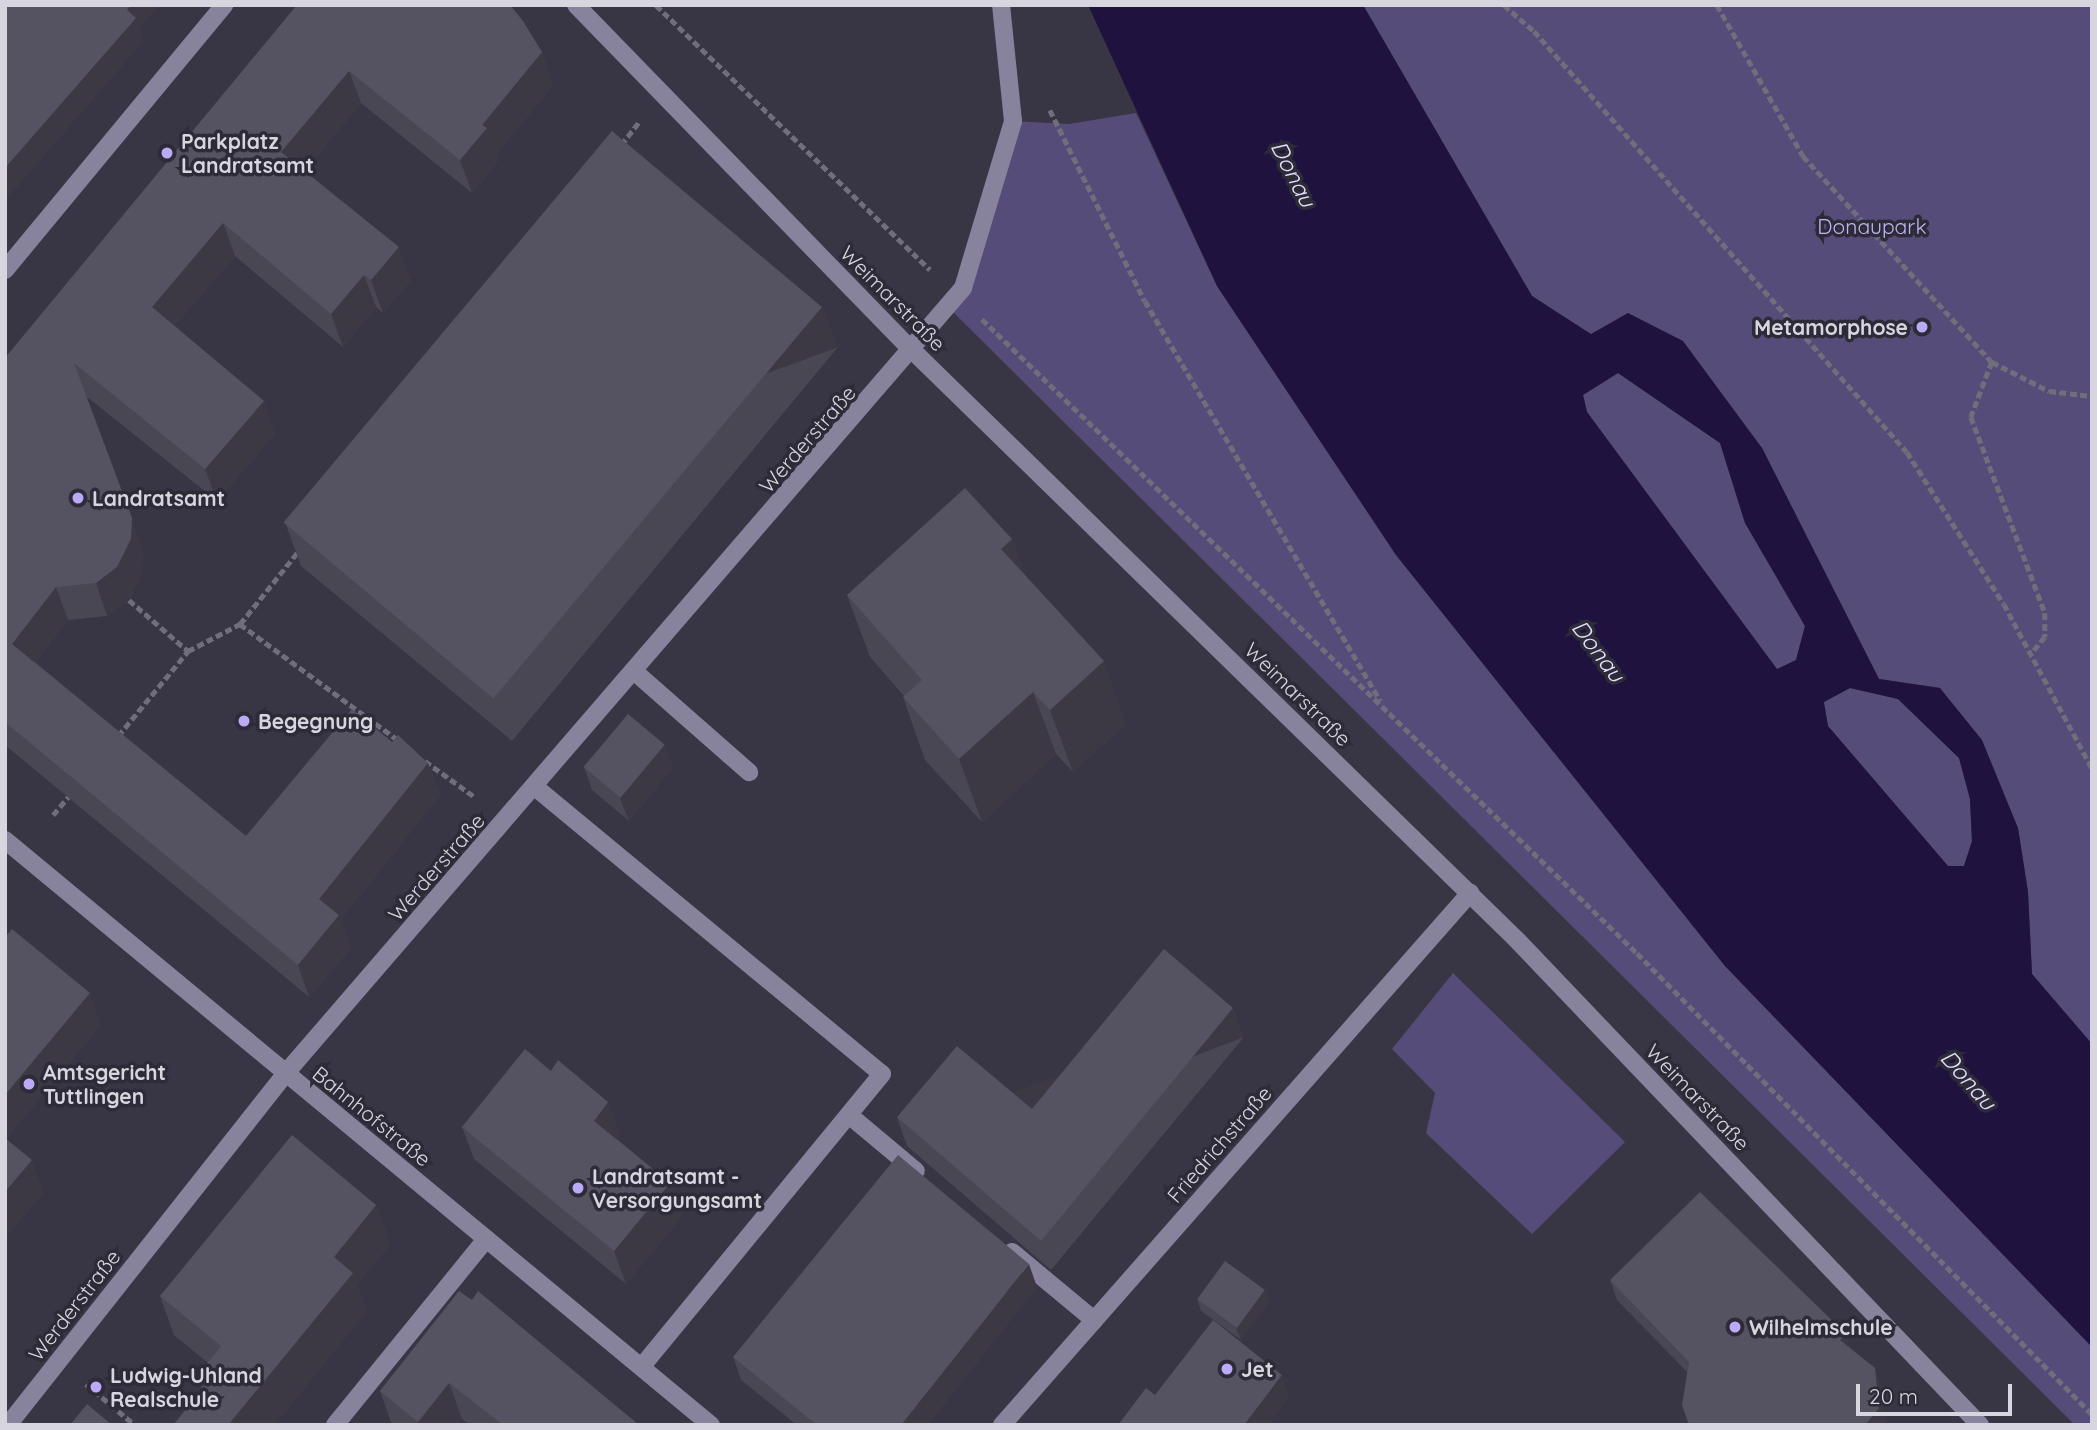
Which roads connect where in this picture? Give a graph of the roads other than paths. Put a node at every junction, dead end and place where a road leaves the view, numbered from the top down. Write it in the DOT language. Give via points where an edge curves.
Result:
graph roads {
  1 [pos="224,5"];
  2 [pos="576,5"];
  3 [pos="1001,5"];
  4 [pos="5,270"];
  5 [pos="913,351"];
  6 [pos="635,671"];
  7 [pos="749,772"];
  8 [pos="535,787"];
  9 [pos="5,840"];
  10 [pos="1470,893"];
  11 [pos="285,1074"];
  12 [pos="849,1115"];
  13 [pos="934,1186"];
  14 [pos="486,1239"];
  15 [pos="998,1240"];
  16 [pos="1094,1320"];
  17 [pos="641,1367"];
  18 [pos="1974,1423"];
  19 [pos="8,1425"];
  20 [pos="335,1425"];
  21 [pos="711,1425"];
  22 [pos="1002,1425"];
  1 -- 4 [label="street"];
  2 -- 5 [label="street, Weimarstraße"];
  3 -- 5 [label="street, Werderstraße" via="1013,121 963,288"];
  5 -- 6 [label="street, Werderstraße"];
  5 -- 10 [label="street, Weimarstraße"];
  6 -- 7 [label="street"];
  6 -- 8 [label="street, Werderstraße"];
  8 -- 11 [label="street, Werderstraße"];
  8 -- 12 [label="street" via="882,1074"];
  9 -- 11 [label="street, Bahnhofstraße"];
  10 -- 16 [label="street, Friedrichstraße"];
  10 -- 18 [label="street, Weimarstraße"];
  11 -- 14 [label="street, Bahnhofstraße"];
  11 -- 19 [label="street, Werderstraße"];
  12 -- 13 [label="street"];
  12 -- 17 [label="street"];
  14 -- 17 [label="street, Bahnhofstraße"];
  14 -- 20 [label="street"];
  15 -- 16 [label="street"];
  16 -- 22 [label="street, Friedrichstraße"];
  17 -- 21 [label="street, Bahnhofstraße"];
}
